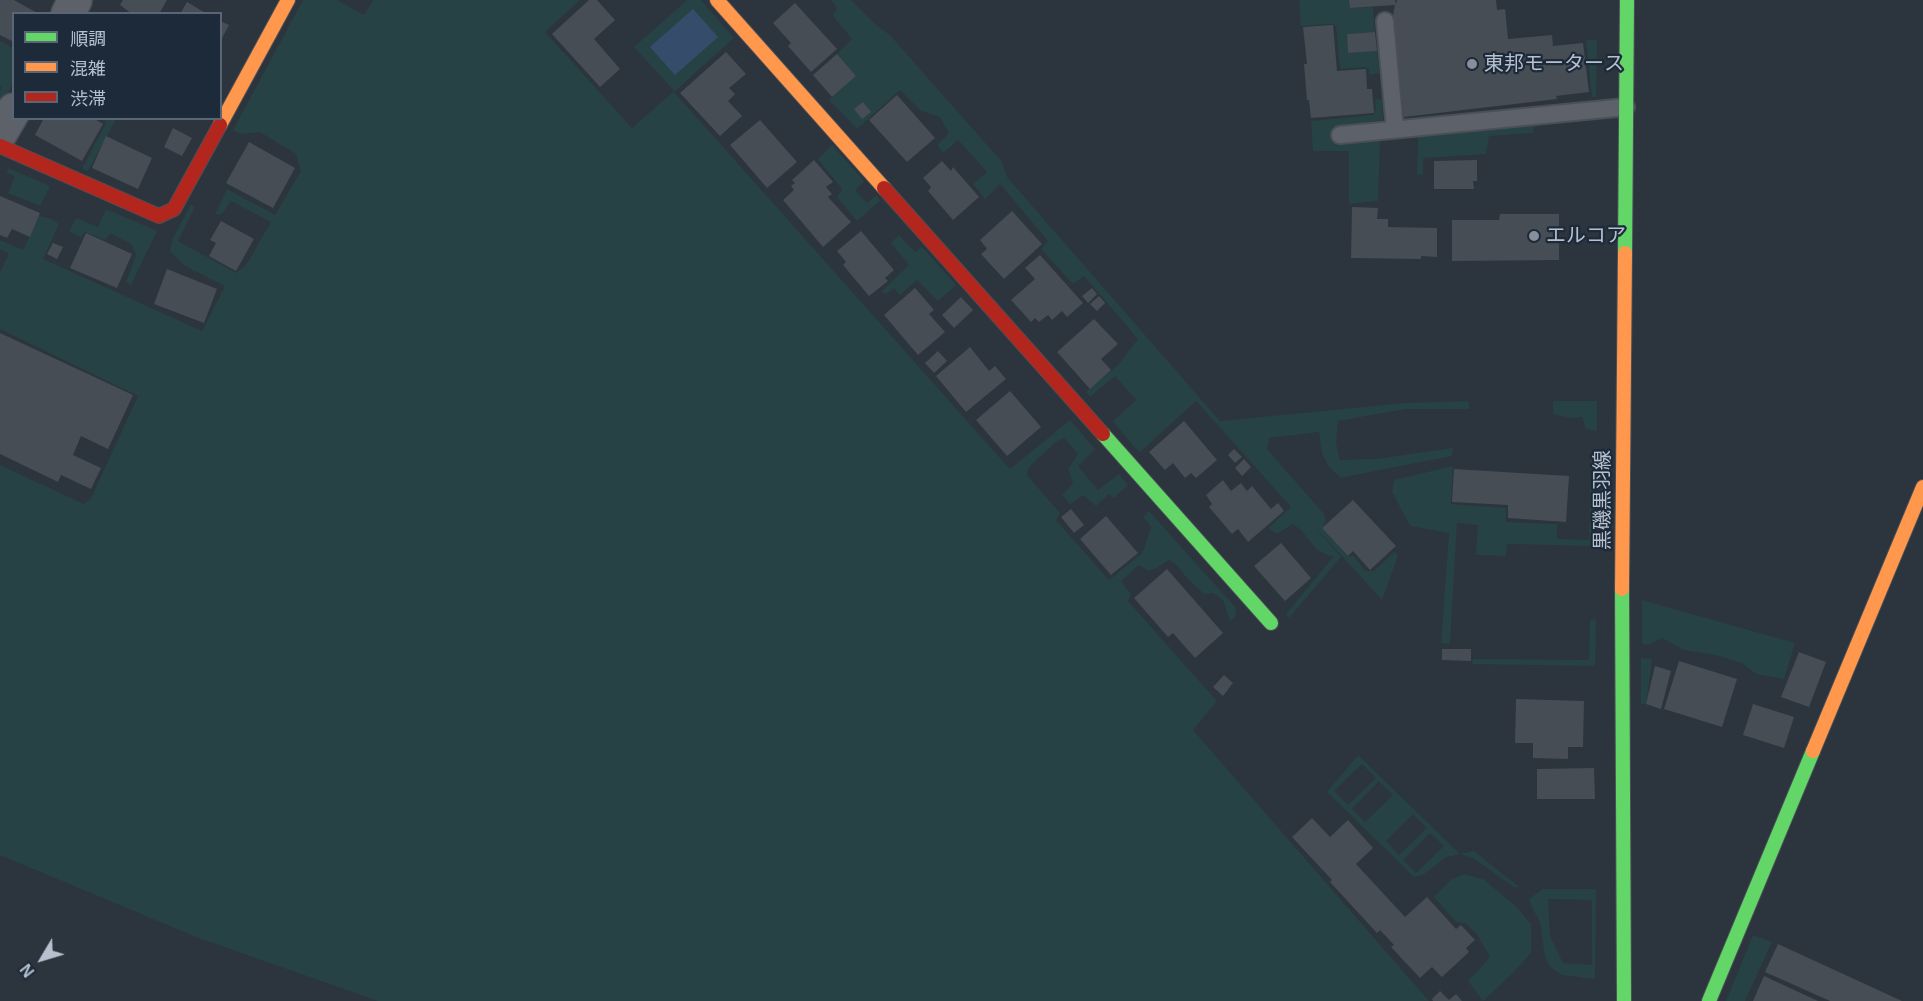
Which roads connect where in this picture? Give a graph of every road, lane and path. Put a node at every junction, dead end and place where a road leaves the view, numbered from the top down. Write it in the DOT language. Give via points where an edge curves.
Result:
graph roads {
  1 [pos="288,0"];
  2 [pos="717,0"];
  3 [pos="1627,0"];
  4 [pos="1385,21"];
  5 [pos="1626,107"];
  6 [pos="12,113"];
  7 [pos="1395,129"];
  8 [pos="0,134"];
  9 [pos="1340,135"];
  10 [pos="0,146"];
  11 [pos="1923,487"];
  12 [pos="1270,623"];
  13 [pos="1624,1001"];
  14 [pos="1709,1001"];
  1 -- 10 [label="street" via="174,209 159,216"];
  2 -- 12 [label="street"];
  3 -- 5 [label="street, 黒磯黒羽線"];
  4 -- 7 [label="lane"];
  5 -- 7 [label="lane"];
  5 -- 13 [label="street, 黒磯黒羽線"];
  6 -- 8 [label="street"];
  7 -- 9 [label="lane"];
  11 -- 14 [label="street"];
}
